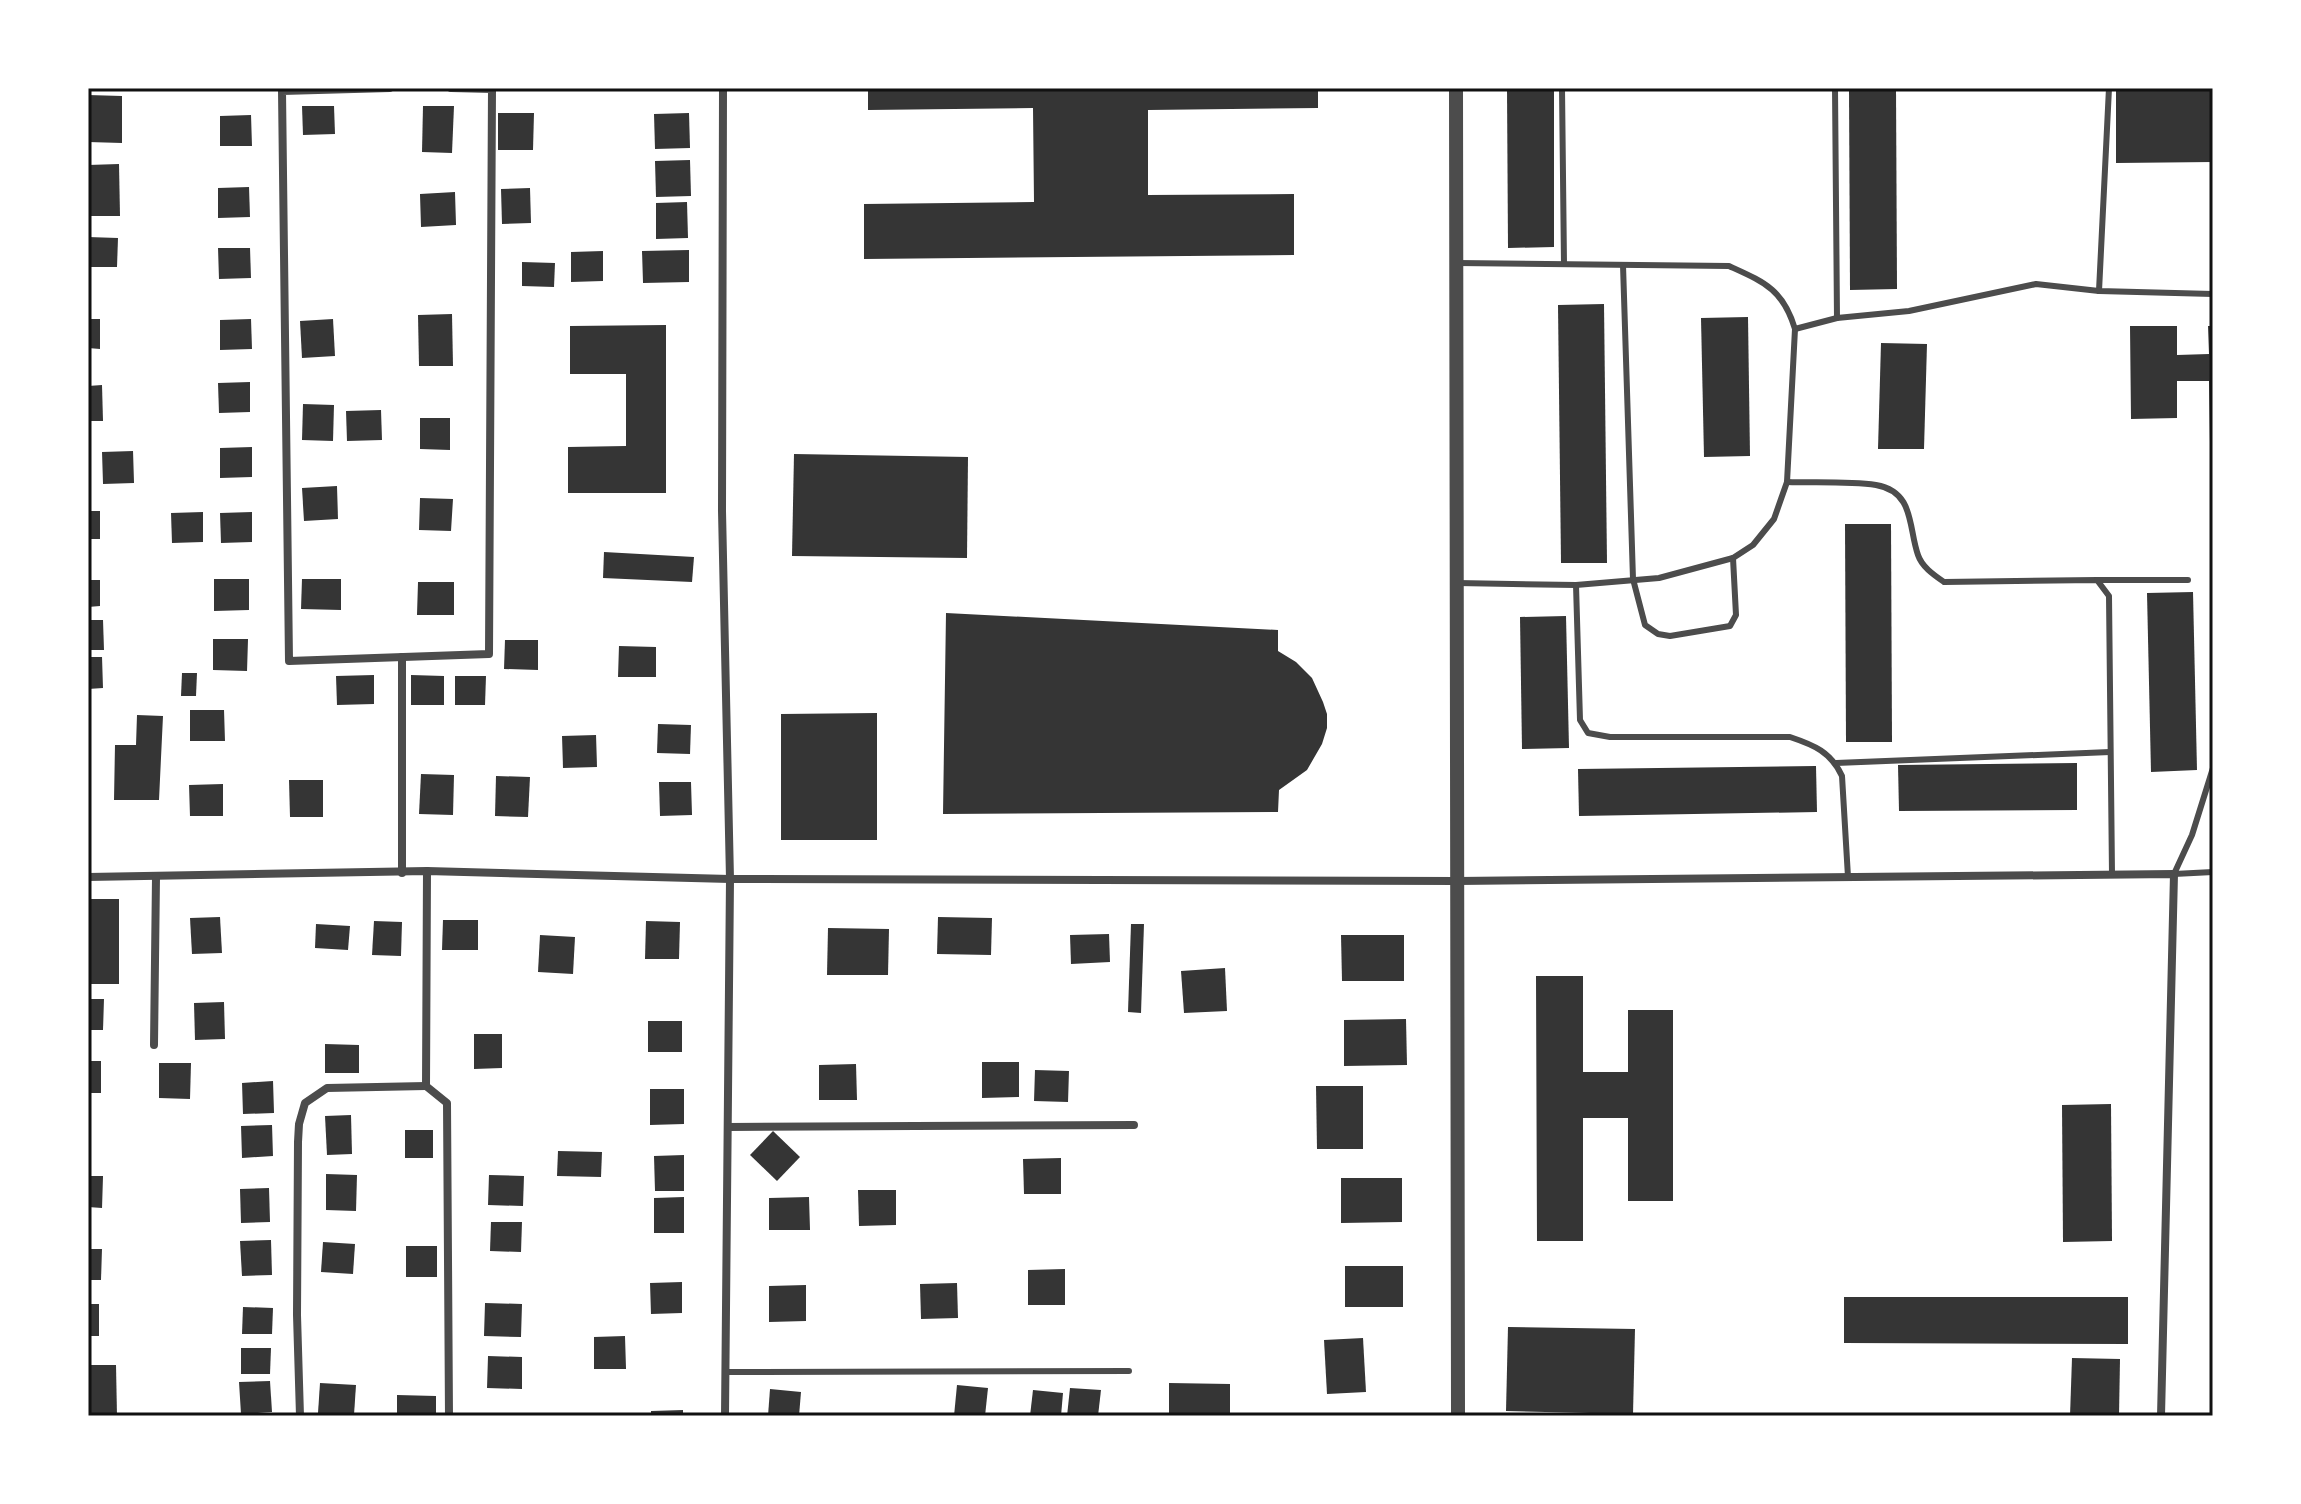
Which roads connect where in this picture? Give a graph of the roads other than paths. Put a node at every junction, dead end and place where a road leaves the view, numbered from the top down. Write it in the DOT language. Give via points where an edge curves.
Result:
graph roads {
  1 [pos="390,88"];
  2 [pos="451,88"];
  3 [pos="723,88"];
  4 [pos="1456,88"];
  5 [pos="1562,88"];
  6 [pos="1835,88"];
  7 [pos="2109,88"];
  8 [pos="1457,263"];
  9 [pos="1564,264"];
  10 [pos="1623,265"];
  11 [pos="2099,291"];
  12 [pos="2213,294"];
  13 [pos="1837,318"];
  14 [pos="1795,329"];
  15 [pos="1787,482"];
  16 [pos="1733,558"];
  17 [pos="1633,579"];
  18 [pos="2097,580"];
  19 [pos="2188,580"];
  20 [pos="1457,583"];
  21 [pos="1576,585"];
  22 [pos="402,657"];
  23 [pos="2110,752"];
  24 [pos="1836,763"];
  25 [pos="2213,768"];
  26 [pos="427,871"];
  27 [pos="2213,872"];
  28 [pos="402,873"];
  29 [pos="2112,874"];
  30 [pos="2174,874"];
  31 [pos="88,877"];
  32 [pos="156,877"];
  33 [pos="1848,877"];
  34 [pos="730,879"];
  35 [pos="1458,881"];
  36 [pos="154,1045"];
  37 [pos="426,1086"];
  38 [pos="1134,1125"];
  39 [pos="728,1127"];
  40 [pos="1129,1371"];
  41 [pos="724,1372"];
  42 [pos="300,1416"];
  43 [pos="449,1416"];
  44 [pos="725,1416"];
  45 [pos="1458,1416"];
  46 [pos="2161,1416"];
  1 -- 22 [label="street" via="282,91 289,661"];
  2 -- 22 [label="street" via="492,89 489,654"];
  3 -- 34 [label="street" via="722,511"];
  4 -- 8 [label="street"];
  5 -- 9 [label="lane"];
  6 -- 13 [label="lane"];
  7 -- 11 [label="lane"];
  8 -- 9 [label="lane"];
  8 -- 20 [label="street"];
  9 -- 10 [label="lane"];
  10 -- 14 [label="lane" via="1729,266 1765,282 1789,308"];
  10 -- 17 [label="lane"];
  11 -- 12 [label="lane"];
  11 -- 13 [label="lane" via="2036,284 1909,311"];
  13 -- 14 [label="lane"];
  14 -- 15 [label="lane"];
  15 -- 16 [label="lane" via="1774,519 1753,545"];
  15 -- 18 [label="lane" via="1878,485 1896,493 1908,509 1919,557 1944,582"];
  16 -- 17 [label="lane" via="1659,578"];
  16 -- 17 [label="lane" via="1736,615 1730,626 1658,634 1645,625"];
  17 -- 21 [label="lane"];
  18 -- 19 [label="lane"];
  18 -- 23 [label="lane" via="2109,596"];
  20 -- 21 [label="lane"];
  20 -- 35 [label="street"];
  21 -- 24 [label="lane" via="1580,720 1588,733 1790,737 1815,745"];
  22 -- 28 [label="street"];
  23 -- 24 [label="lane"];
  23 -- 29 [label="lane"];
  24 -- 33 [label="lane" via="1842,776"];
  25 -- 30 [label="lane"];
  26 -- 28 [label="street"];
  26 -- 34 [label="street"];
  26 -- 37 [label="street"];
  27 -- 30 [label="lane"];
  28 -- 32 [label="street"];
  29 -- 30 [label="street"];
  29 -- 33 [label="street"];
  30 -- 46 [label="street"];
  31 -- 32 [label="street"];
  32 -- 36 [label="street"];
  33 -- 35 [label="street"];
  34 -- 35 [label="street"];
  34 -- 39 [label="street"];
  35 -- 45 [label="street"];
  37 -- 42 [label="street" via="327,1088 305,1103 298,1142"];
  37 -- 43 [label="street" via="447,1103"];
  38 -- 39 [label="street"];
  39 -- 41 [label="street"];
  40 -- 41 [label="lane"];
  41 -- 44 [label="street"];
}
